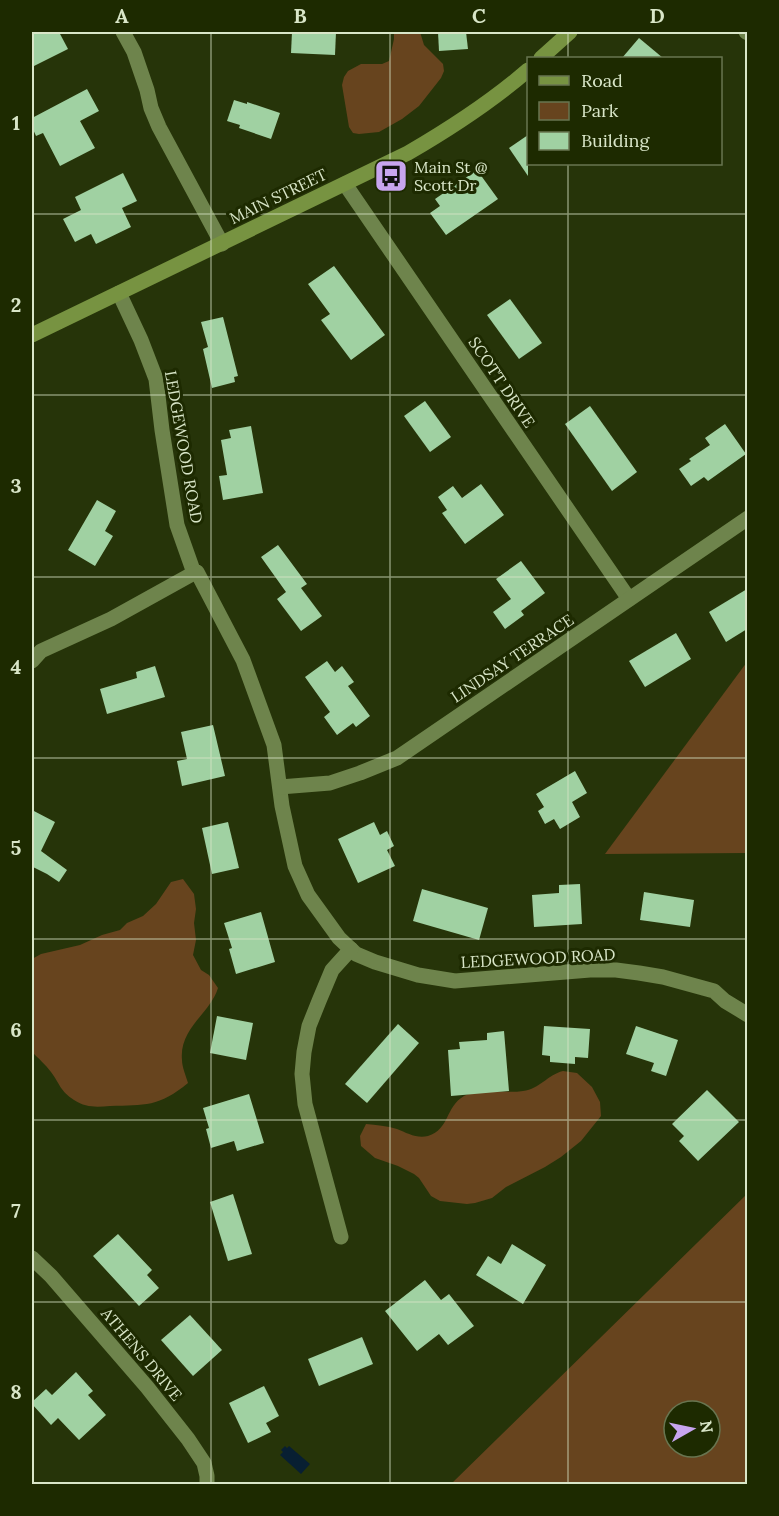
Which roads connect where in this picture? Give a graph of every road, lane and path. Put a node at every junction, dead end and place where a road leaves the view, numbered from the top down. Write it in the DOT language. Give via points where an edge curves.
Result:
graph roads {
  1 [pos="123,32"];
  2 [pos="570,32"];
  3 [pos="542,57"];
  4 [pos="527,71"];
  5 [pos="345,184"];
  6 [pos="222,244"];
  7 [pos="119,294"];
  8 [pos="32,335"];
  9 [pos="747,518"];
  10 [pos="194,573"];
  11 [pos="629,599"];
  12 [pos="32,661"];
  13 [pos="280,787"];
  14 [pos="351,950"];
  15 [pos="747,1015"];
  16 [pos="341,1238"];
  17 [pos="32,1258"];
  18 [pos="207,1485"];
  1 -- 6 [label="street" via="134,52 159,127"];
  2 -- 3 [label="main road"];
  4 -- 5 [label="main road, MAIN STREET" via="442,133"];
  5 -- 6 [label="main road, MAIN STREET"];
  5 -- 11 [label="street, SCOTT DRIVE"];
  6 -- 7 [label="main road, MAIN STREET"];
  7 -- 8 [label="main road, MAIN STREET"];
  7 -- 10 [label="street, LEDGEWOOD ROAD" via="156,379 177,525"];
  9 -- 11 [label="street, LINDSAY TERRACE"];
  10 -- 12 [label="street" via="111,619 41,651"];
  10 -- 13 [label="street, LEDGEWOOD ROAD" via="197,572 246,669 274,745"];
  11 -- 13 [label="street, LINDSAY TERRACE" via="397,758 330,783"];
  13 -- 14 [label="street, LEDGEWOOD ROAD" via="295,866 308,895"];
  14 -- 15 [label="street, LEDGEWOOD ROAD" via="386,966 455,981 590,970 655,975 714,991"];
  14 -- 16 [label="street" via="332,970 309,1026 302,1074 305,1104"];
  17 -- 18 [label="street, ATHENS DRIVE" via="167,1411 204,1463"];
}
